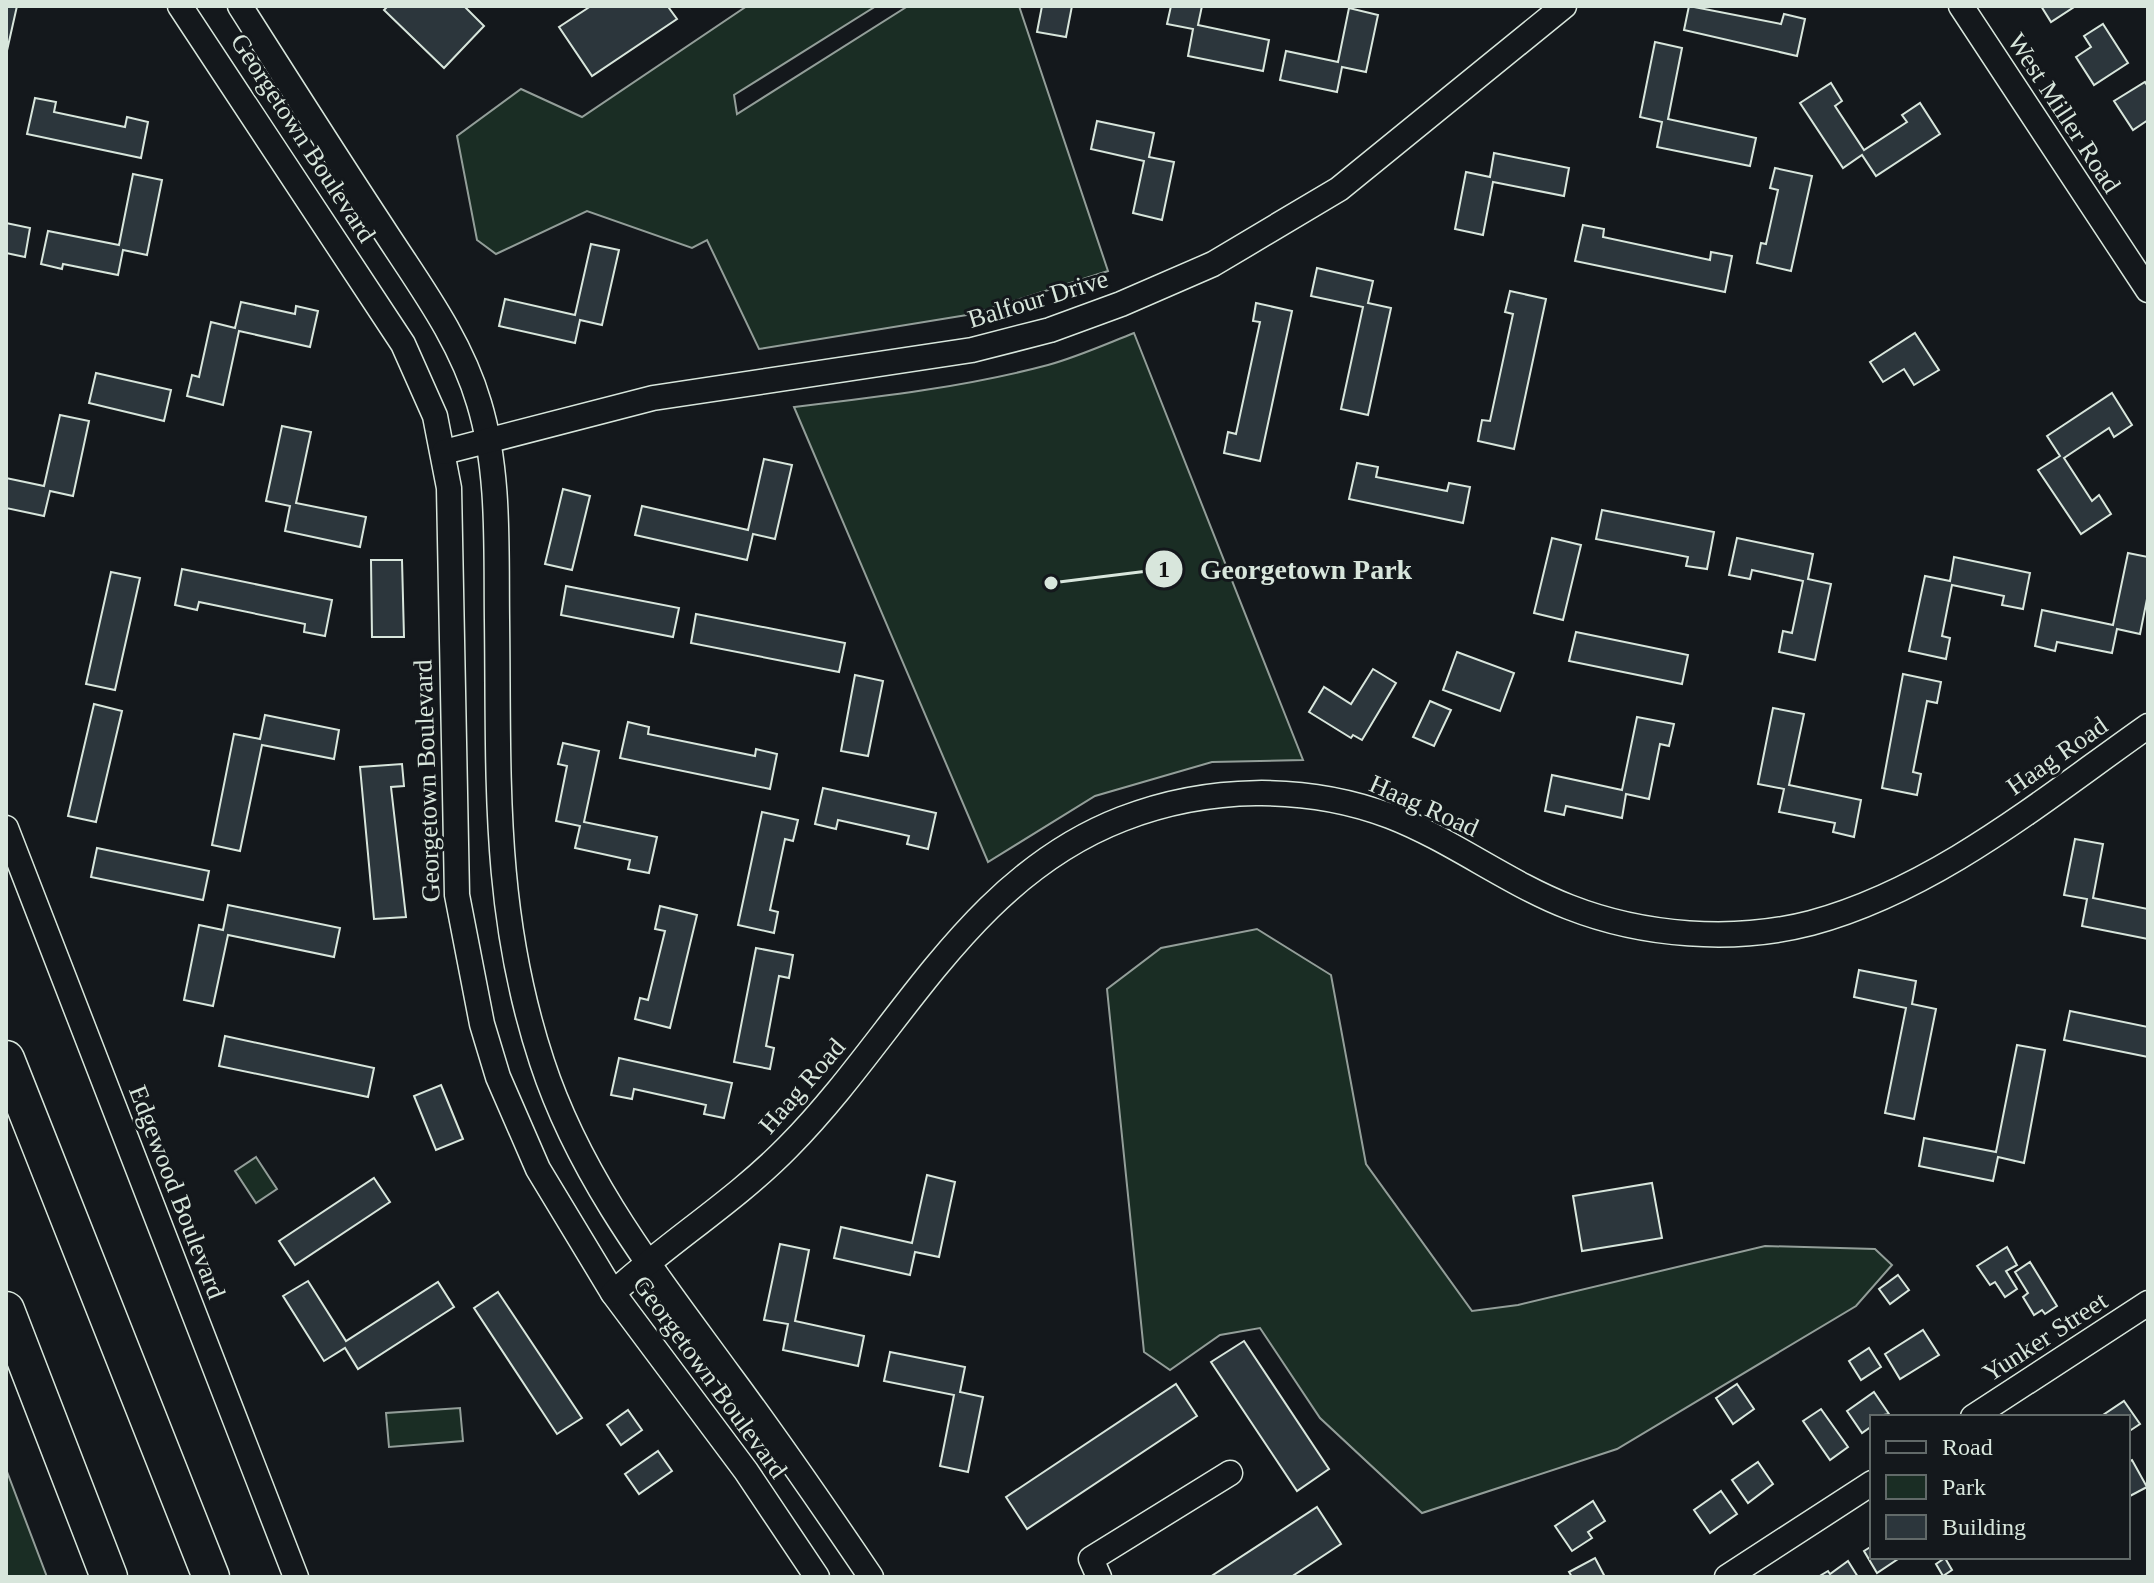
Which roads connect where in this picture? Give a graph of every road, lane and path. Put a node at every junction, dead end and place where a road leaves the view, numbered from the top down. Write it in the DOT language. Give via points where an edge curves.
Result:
graph roads {
  1 [pos="180,6"];
  2 [pos="240,6"];
  3 [pos="1564,6"];
  4 [pos="1961,6"];
  5 [pos="2145,281"];
  6 [pos="488,442"];
  7 [pos="444,452"];
  8 [pos="2148,726"];
  9 [pos="6,828"];
  10 [pos="6,1059"];
  11 [pos="647,1262"];
  12 [pos="613,1293"];
  13 [pos="2148,1303"];
  14 [pos="6,1310"];
  15 [pos="1976,1415"];
  16 [pos="1230,1473"];
  17 [pos="1870,1484"];
  18 [pos="109,1577"];
  19 [pos="211,1577"];
  20 [pos="296,1577"];
  21 [pos="817,1577"];
  22 [pos="871,1577"];
  23 [pos="1099,1577"];
  24 [pos="1727,1577"];
  1 -- 7 [label="street, Georgetown Boulevard" via="403,344 431,403"];
  2 -- 6 [label="street, Georgetown Boulevard" via="442,321 479,402"];
  3 -- 6 [label="street, Balfour Drive" via="1339,189 1213,264 1121,304 972,350 653,398"];
  4 -- 5 [label="street, West Miller Road"];
  6 -- 7 [label="street, Balfour Drive"];
  6 -- 11 [label="street, Georgetown Boulevard" via="496,531 500,859 506,922 538,1052 571,1136 609,1208"];
  7 -- 12 [label="street, Georgetown Boulevard" via="449,488 453,833 466,957 498,1077 532,1156"];
  8 -- 11 [label="street, Haag Road" via="1991,837 1923,876 1811,923 1755,933 1682,933 1567,907 1391,817 1336,800 1228,794 1121,819 1029,872 986,909 944,952 792,1144 738,1195"];
  9 -- 20 [label="street, Edgewood Boulevard"];
  10 -- 19 [label="highway"];
  11 -- 12 [label="street, Haag Road"];
  11 -- 22 [label="street, Georgetown Boulevard"];
  12 -- 21 [label="street, Georgetown Boulevard" via="746,1471"];
  13 -- 15 [label="street, Yunker Street"];
  14 -- 18 [label="highway"];
  16 -- 23 [label="street" via="1091,1559"];
  17 -- 24 [label="street"];
}
